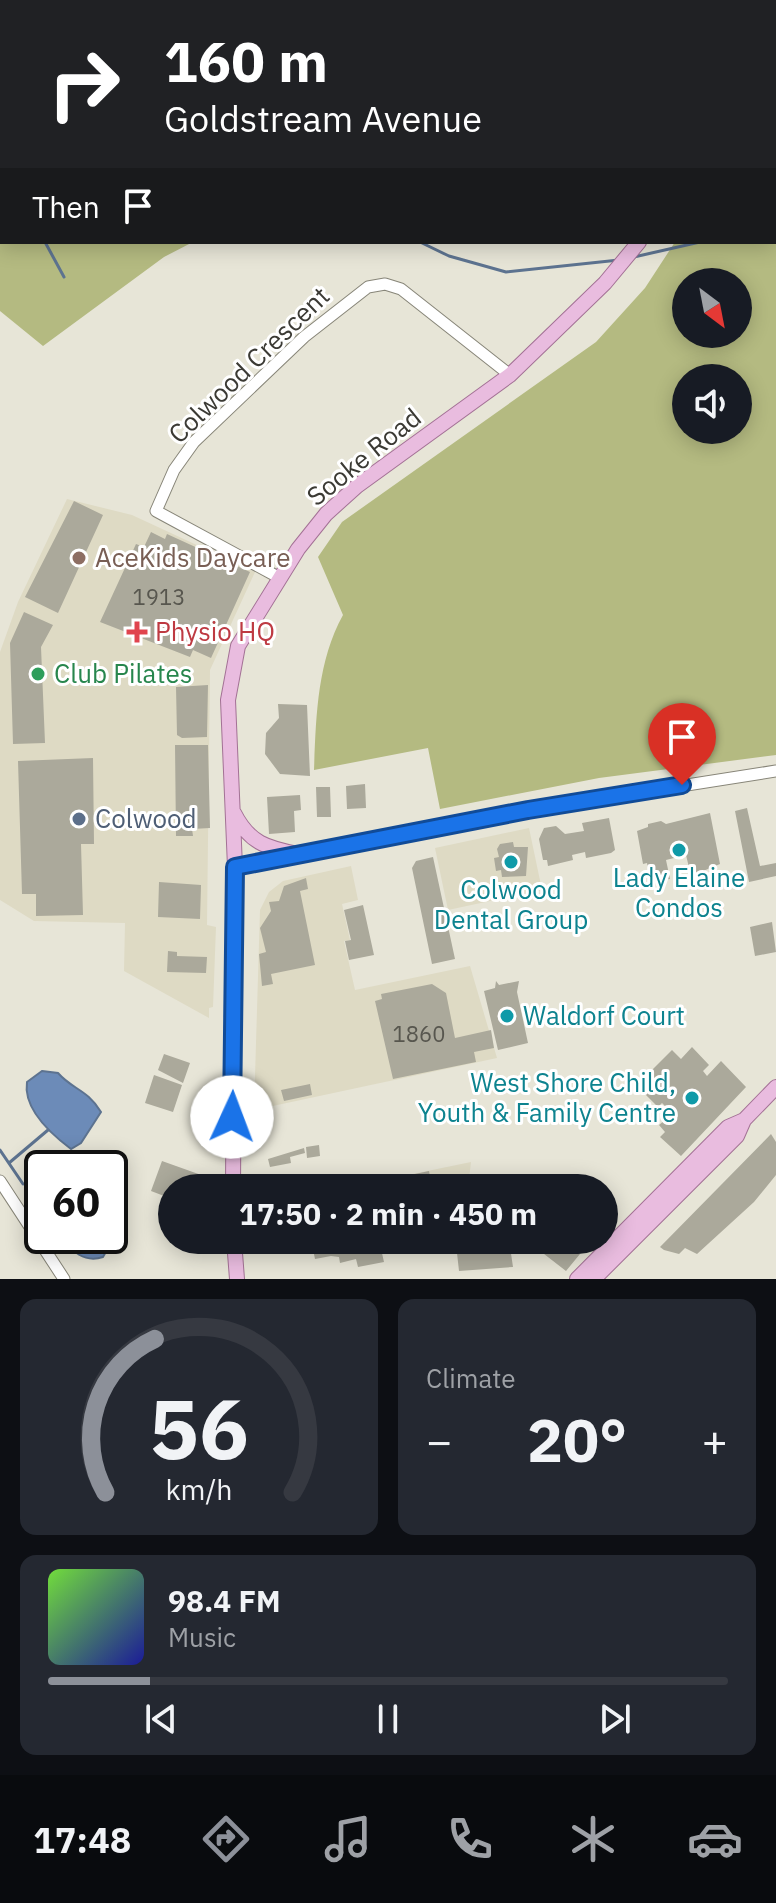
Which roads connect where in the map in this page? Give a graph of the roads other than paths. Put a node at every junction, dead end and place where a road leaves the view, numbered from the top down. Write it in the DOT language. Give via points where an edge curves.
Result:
graph roads {
  1 [pos="637,244"];
  2 [pos="510,375"];
  3 [pos="280,578"];
  4 [pos="776,771"];
  5 [pos="232,809"];
  6 [pos="298,854"];
  7 [pos="235,867"];
  8 [pos="776,1087"];
  9 [pos="233,1174"];
  10 [pos="0,1181"];
  11 [pos="235,1254"];
  12 [pos="587,1277"];
  13 [pos="64,1279"];
  14 [pos="237,1279"];
  1 -- 2 [label="main road, Sooke Road"];
  2 -- 3 [label="main road, Sooke Road" via="342,498"];
  2 -- 3 [label="street, Colwood Crescent" via="401,289 385,284 368,287 304,337 194,442 174,470 156,511"];
  3 -- 5 [label="main road, Sooke Road" via="238,646 231,671"];
  4 -- 6 [label="street" via="543,807"];
  5 -- 6 [label="main road" via="253,841"];
  5 -- 7 [label="main road, Sooke Road"];
  6 -- 7 [label="street"];
  7 -- 9 [label="main road, Sooke Road"];
  8 -- 12 [label="main road" via="744,1120 728,1127"];
  10 -- 13 [label="street"];
  11 -- 14 [label="main road"];
}
